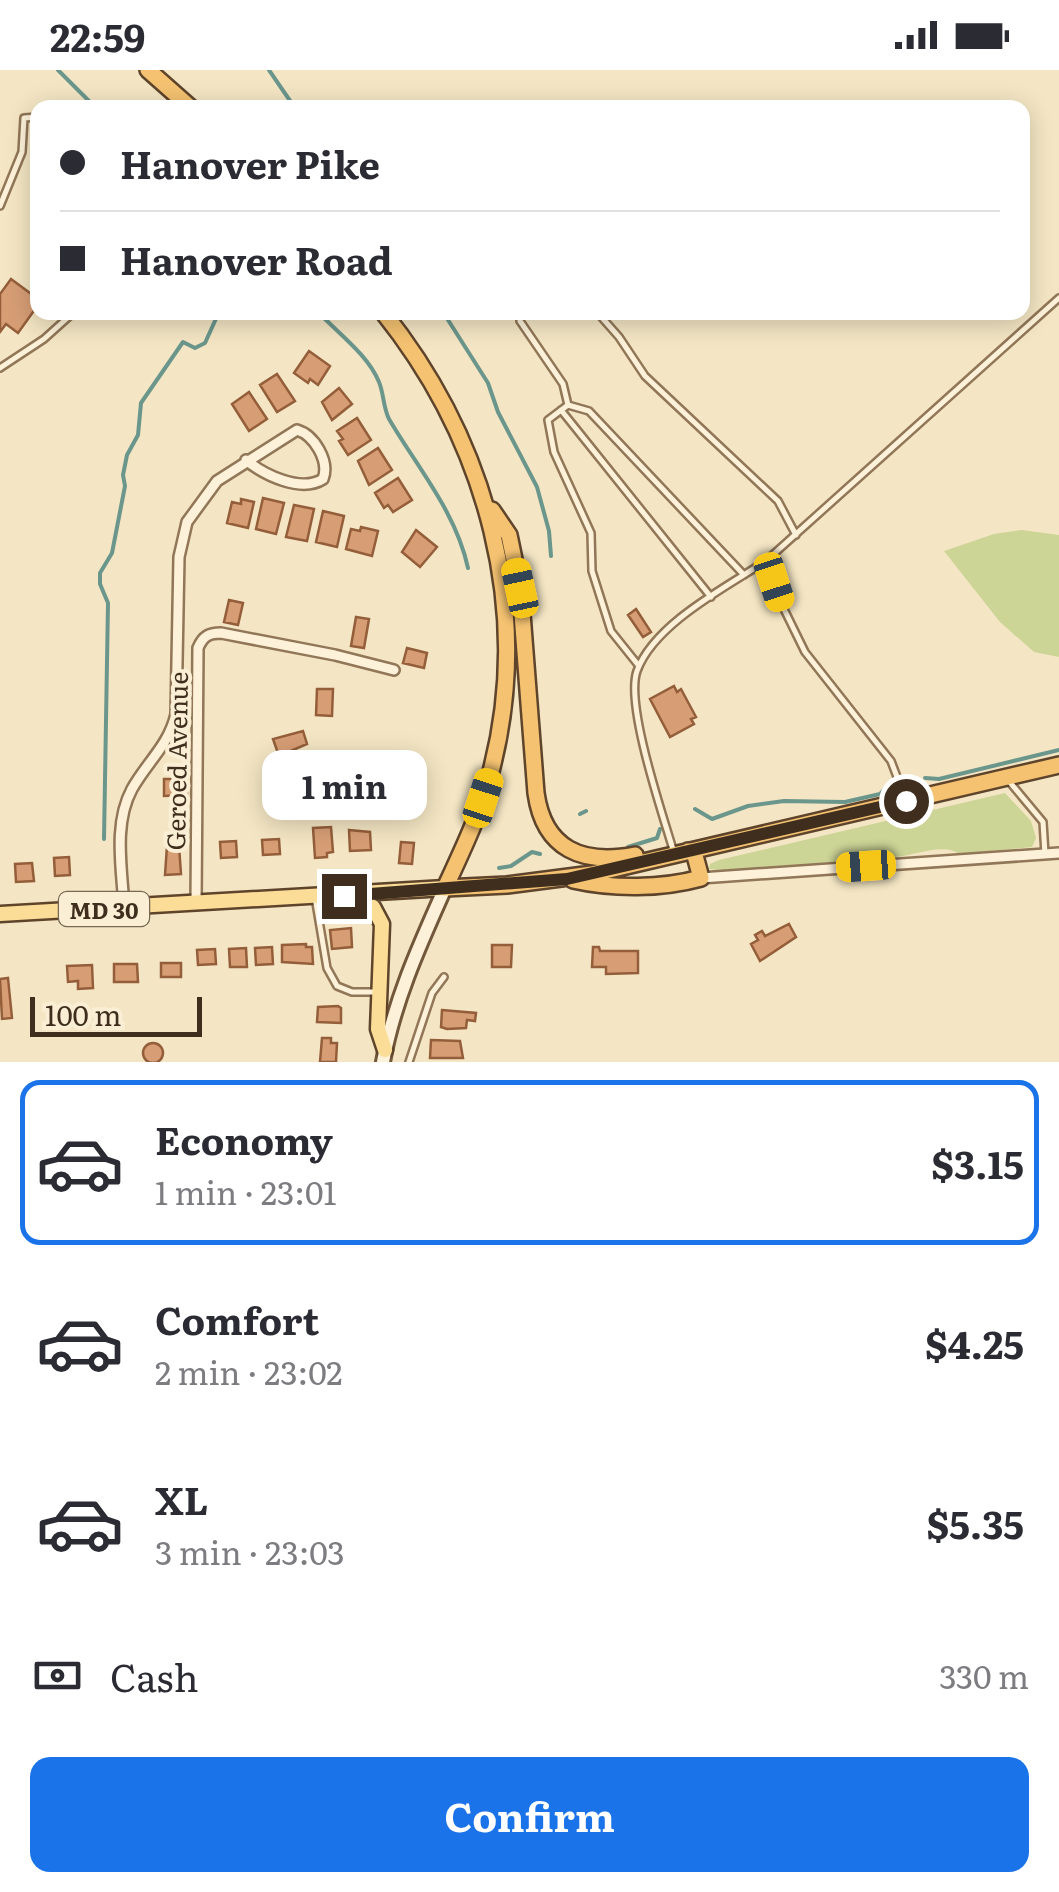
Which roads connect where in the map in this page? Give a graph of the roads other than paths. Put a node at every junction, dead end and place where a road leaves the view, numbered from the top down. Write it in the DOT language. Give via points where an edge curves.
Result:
graph roads {
  1 [pos="148,70"];
  2 [pos="182,100"];
  3 [pos="30,118"];
  4 [pos="0,206"];
  5 [pos="1059,298"];
  6 [pos="65,320"];
  7 [pos="389,320"];
  8 [pos="520,320"];
  9 [pos="605,320"];
  10 [pos="0,368"];
  11 [pos="564,408"];
  12 [pos="246,460"];
  13 [pos="484,498"];
  14 [pos="796,535"];
  15 [pos="767,560"];
  16 [pos="744,575"];
  17 [pos="711,597"];
  18 [pos="640,666"];
  19 [pos="394,670"];
  20 [pos="1059,764"];
  21 [pos="1006,778"];
  22 [pos="906,801"];
  23 [pos="674,852"];
  24 [pos="694,852"];
  25 [pos="1045,854"];
  26 [pos="1059,854"];
  27 [pos="701,878"];
  28 [pos="567,879"];
  29 [pos="445,888"];
  30 [pos="347,896"];
  31 [pos="316,897"];
  32 [pos="202,903"];
  33 [pos="124,907"];
  34 [pos="0,914"];
  35 [pos="444,977"];
  36 [pos="380,992"];
  37 [pos="384,1056"];
  38 [pos="410,1062"];
  1 -- 2 [label="highway"];
  3 -- 4 [label="lane" via="24,118 22,152"];
  5 -- 14 [label="lane"];
  6 -- 10 [label="lane"];
  7 -- 13 [label="highway" via="439,391"];
  8 -- 11 [label="lane" via="563,384"];
  9 -- 14 [label="lane" via="645,376 778,501"];
  11 -- 16 [label="lane" via="590,411"];
  11 -- 17 [label="lane"];
  11 -- 18 [label="lane" via="548,420 549,438 591,533 592,570 611,631"];
  12 -- 12 [label="street" via="303,431 326,470 312,485 264,475"];
  12 -- 33 [label="street" via="206,492 182,537 176,714 169,739 122,811"];
  13 -- 23 [label="highway" via="509,535 520,588 542,818 557,840 591,858"];
  13 -- 29 [label="highway" via="504,584 500,726 475,821"];
  14 -- 15 [label="lane"];
  15 -- 16 [label="lane"];
  15 -- 22 [label="lane" via="805,652 891,761"];
  16 -- 17 [label="lane"];
  17 -- 18 [label="lane" via="663,634"];
  18 -- 23 [label="lane" via="636,699"];
  19 -- 32 [label="street, Geroed Avenue" via="221,633 201,640"];
  20 -- 21 [label="highway"];
  21 -- 22 [label="highway"];
  21 -- 25 [label="lane" via="1043,822"];
  22 -- 24 [label="highway"];
  23 -- 24 [label="highway"];
  23 -- 28 [label="highway, MD 30"];
  24 -- 27 [label="highway"];
  25 -- 26 [label="street"];
  25 -- 27 [label="street"];
  27 -- 28 [label="highway" via="602,887"];
  28 -- 29 [label="highway, MD 30"];
  29 -- 30 [label="main road, MD 30"];
  29 -- 37 [label="main road" via="410,967"];
  30 -- 31 [label="main road, MD 30"];
  30 -- 36 [label="main road" via="380,917"];
  31 -- 32 [label="main road, MD 30"];
  31 -- 36 [label="lane" via="336,986"];
  32 -- 33 [label="main road, MD 30"];
  33 -- 34 [label="main road, MD 30"];
  35 -- 38 [label="lane" via="432,993"];
  36 -- 37 [label="main road"];
}
